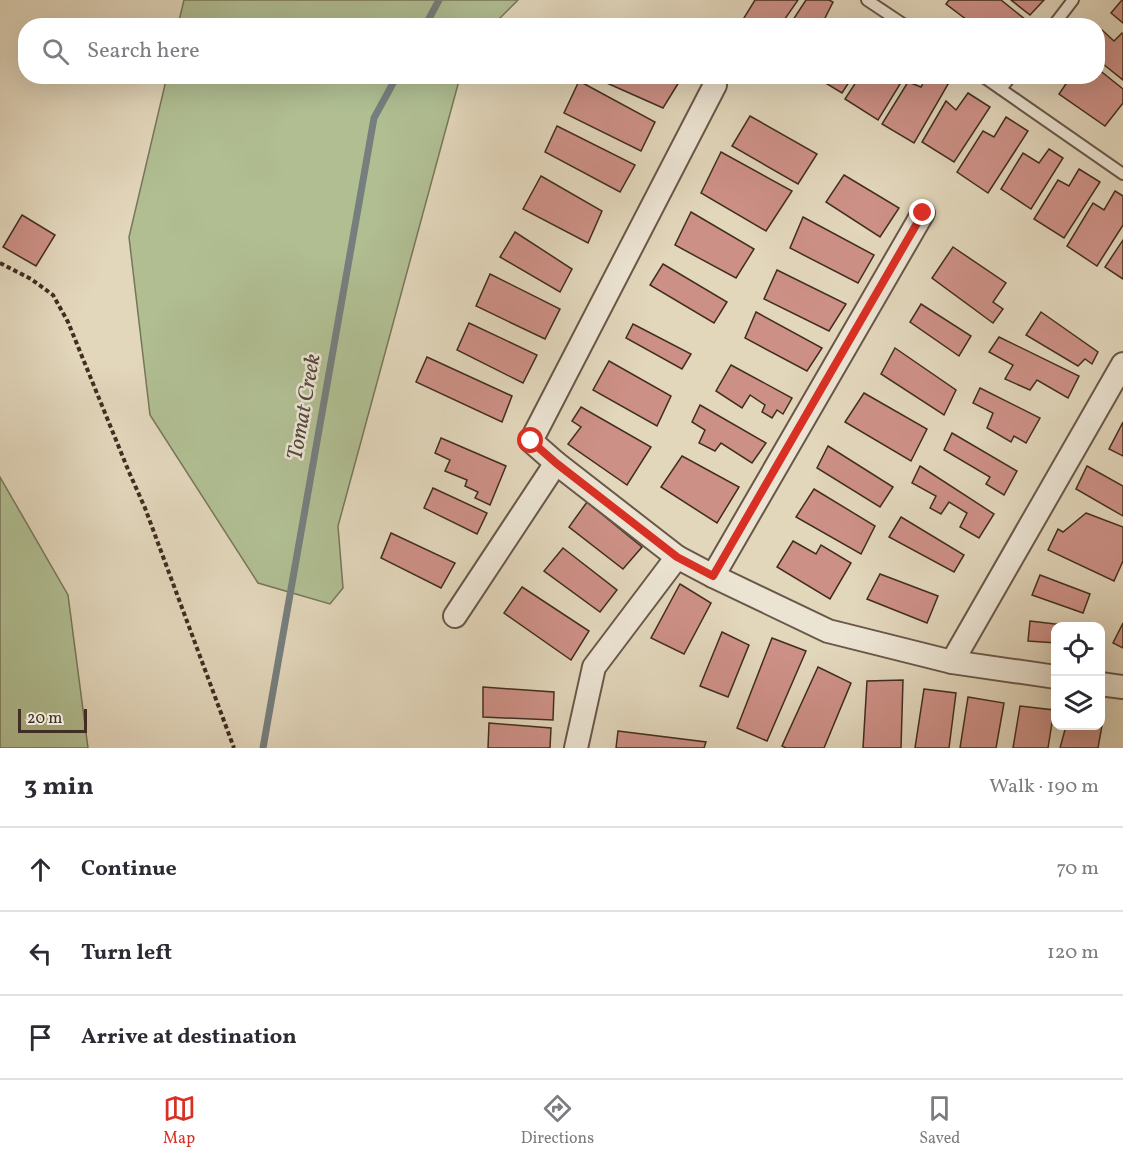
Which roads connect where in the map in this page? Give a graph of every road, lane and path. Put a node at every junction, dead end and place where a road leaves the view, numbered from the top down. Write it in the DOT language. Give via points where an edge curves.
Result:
graph roads {
  1 [pos="867,0"];
  2 [pos="1074,0"];
  3 [pos="894,18"];
  4 [pos="1059,18"];
  5 [pos="994,84"];
  6 [pos="1005,84"];
  7 [pos="715,85"];
  8 [pos="1001,89"];
  9 [pos="1123,174"];
  10 [pos="923,213"];
  11 [pos="0,263"];
  12 [pos="1123,364"];
  13 [pos="556,463"];
  14 [pos="677,557"];
  15 [pos="713,576"];
  16 [pos="455,616"];
  17 [pos="952,662"];
  18 [pos="1051,676"];
  19 [pos="1105,685"];
  20 [pos="1123,687"];
  21 [pos="234,748"];
  22 [pos="576,748"];
  1 -- 3 [label="lane"];
  2 -- 4 [label="lane"];
  5 -- 8 [label="lane"];
  6 -- 8 [label="lane"];
  7 -- 13 [label="street" via="531,441"];
  8 -- 9 [label="lane"];
  10 -- 15 [label="street"];
  11 -- 21 [label="path" via="53,295 68,322 145,508"];
  12 -- 17 [label="street"];
  13 -- 14 [label="street"];
  13 -- 16 [label="street"];
  14 -- 15 [label="street"];
  14 -- 22 [label="street" via="594,667"];
  15 -- 17 [label="street" via="828,630"];
  17 -- 18 [label="street"];
  19 -- 20 [label="street"];
}
